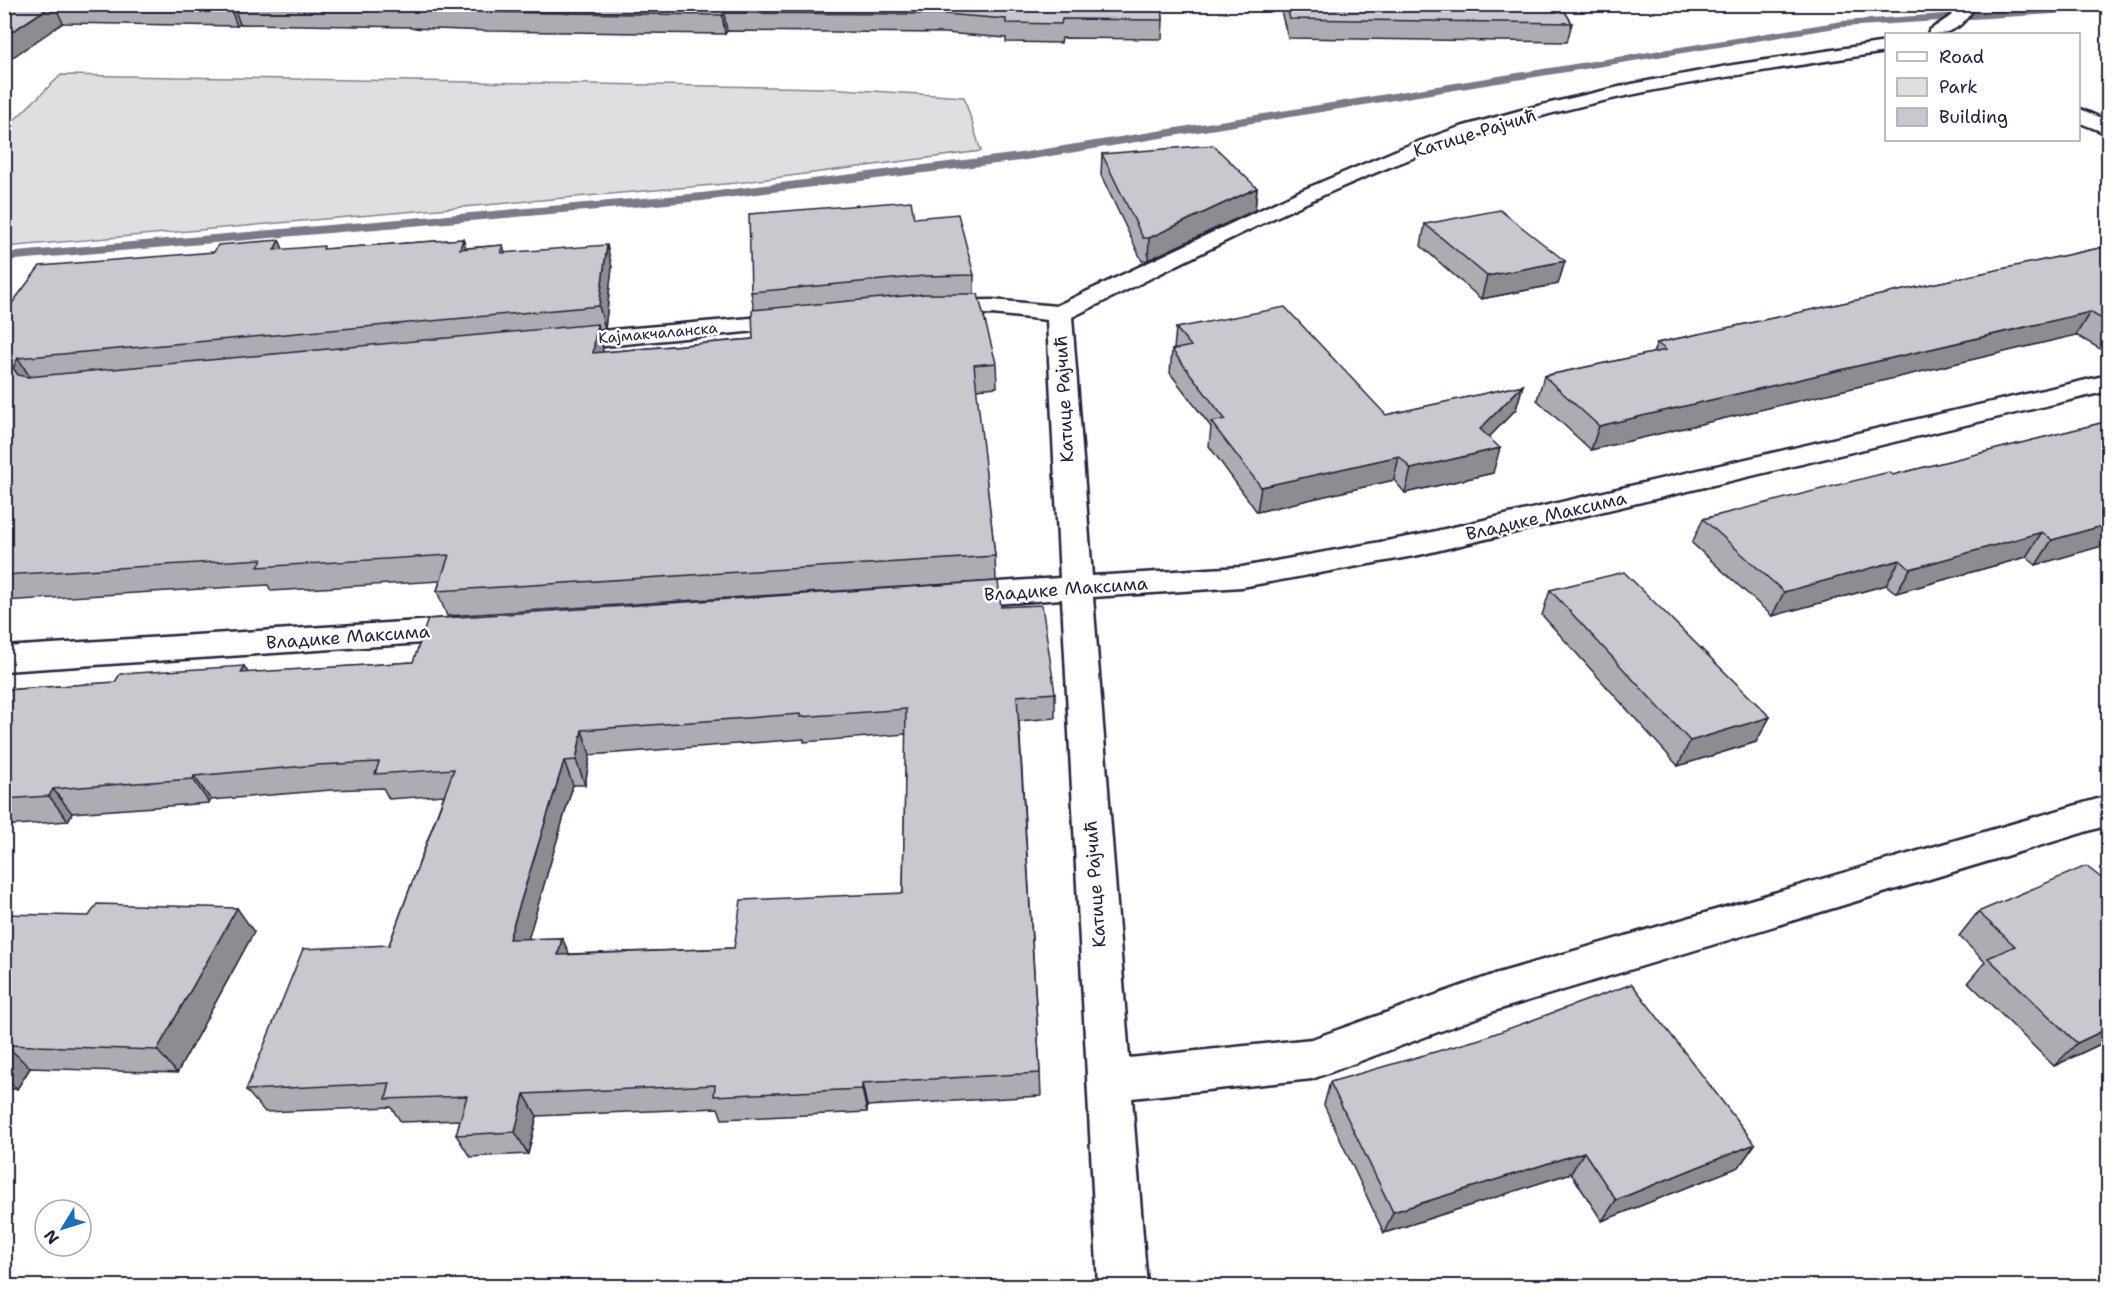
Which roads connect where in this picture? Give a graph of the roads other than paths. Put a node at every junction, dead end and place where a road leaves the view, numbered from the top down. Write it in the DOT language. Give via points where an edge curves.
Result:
graph roads {
  1 [pos="1964,12"];
  2 [pos="1937,33"];
  3 [pos="1885,47"];
  4 [pos="2080,114"];
  5 [pos="2109,128"];
  6 [pos="915,309"];
  7 [pos="1059,314"];
  8 [pos="821,318"];
  9 [pos="526,346"];
  10 [pos="2109,383"];
  11 [pos="1076,588"];
  12 [pos="921,599"];
  13 [pos="492,627"];
  14 [pos="4,659"];
  15 [pos="2109,811"];
  16 [pos="1108,1080"];
  17 [pos="1122,1287"];
  1 -- 2 [label="street"];
  3 -- 7 [label="street, Катице Рајчић" via="1723,71 1595,98 1481,128 1397,157 1297,200"];
  4 -- 5 [label="street"];
  6 -- 7 [label="street" via="992,308"];
  7 -- 11 [label="street, Катице Рајчић"];
  8 -- 9 [label="street, Кајмакчаланска"];
  10 -- 11 [label="street, Владике Максима" via="1419,545 1242,577"];
  11 -- 12 [label="street, Владике Максима"];
  11 -- 16 [label="street, Катице Рајчић"];
  13 -- 14 [label="street, Владике Максима"];
  15 -- 16 [label="street" via="1495,992 1312,1059"];
  16 -- 17 [label="street, Катице Рајчић"];
}
